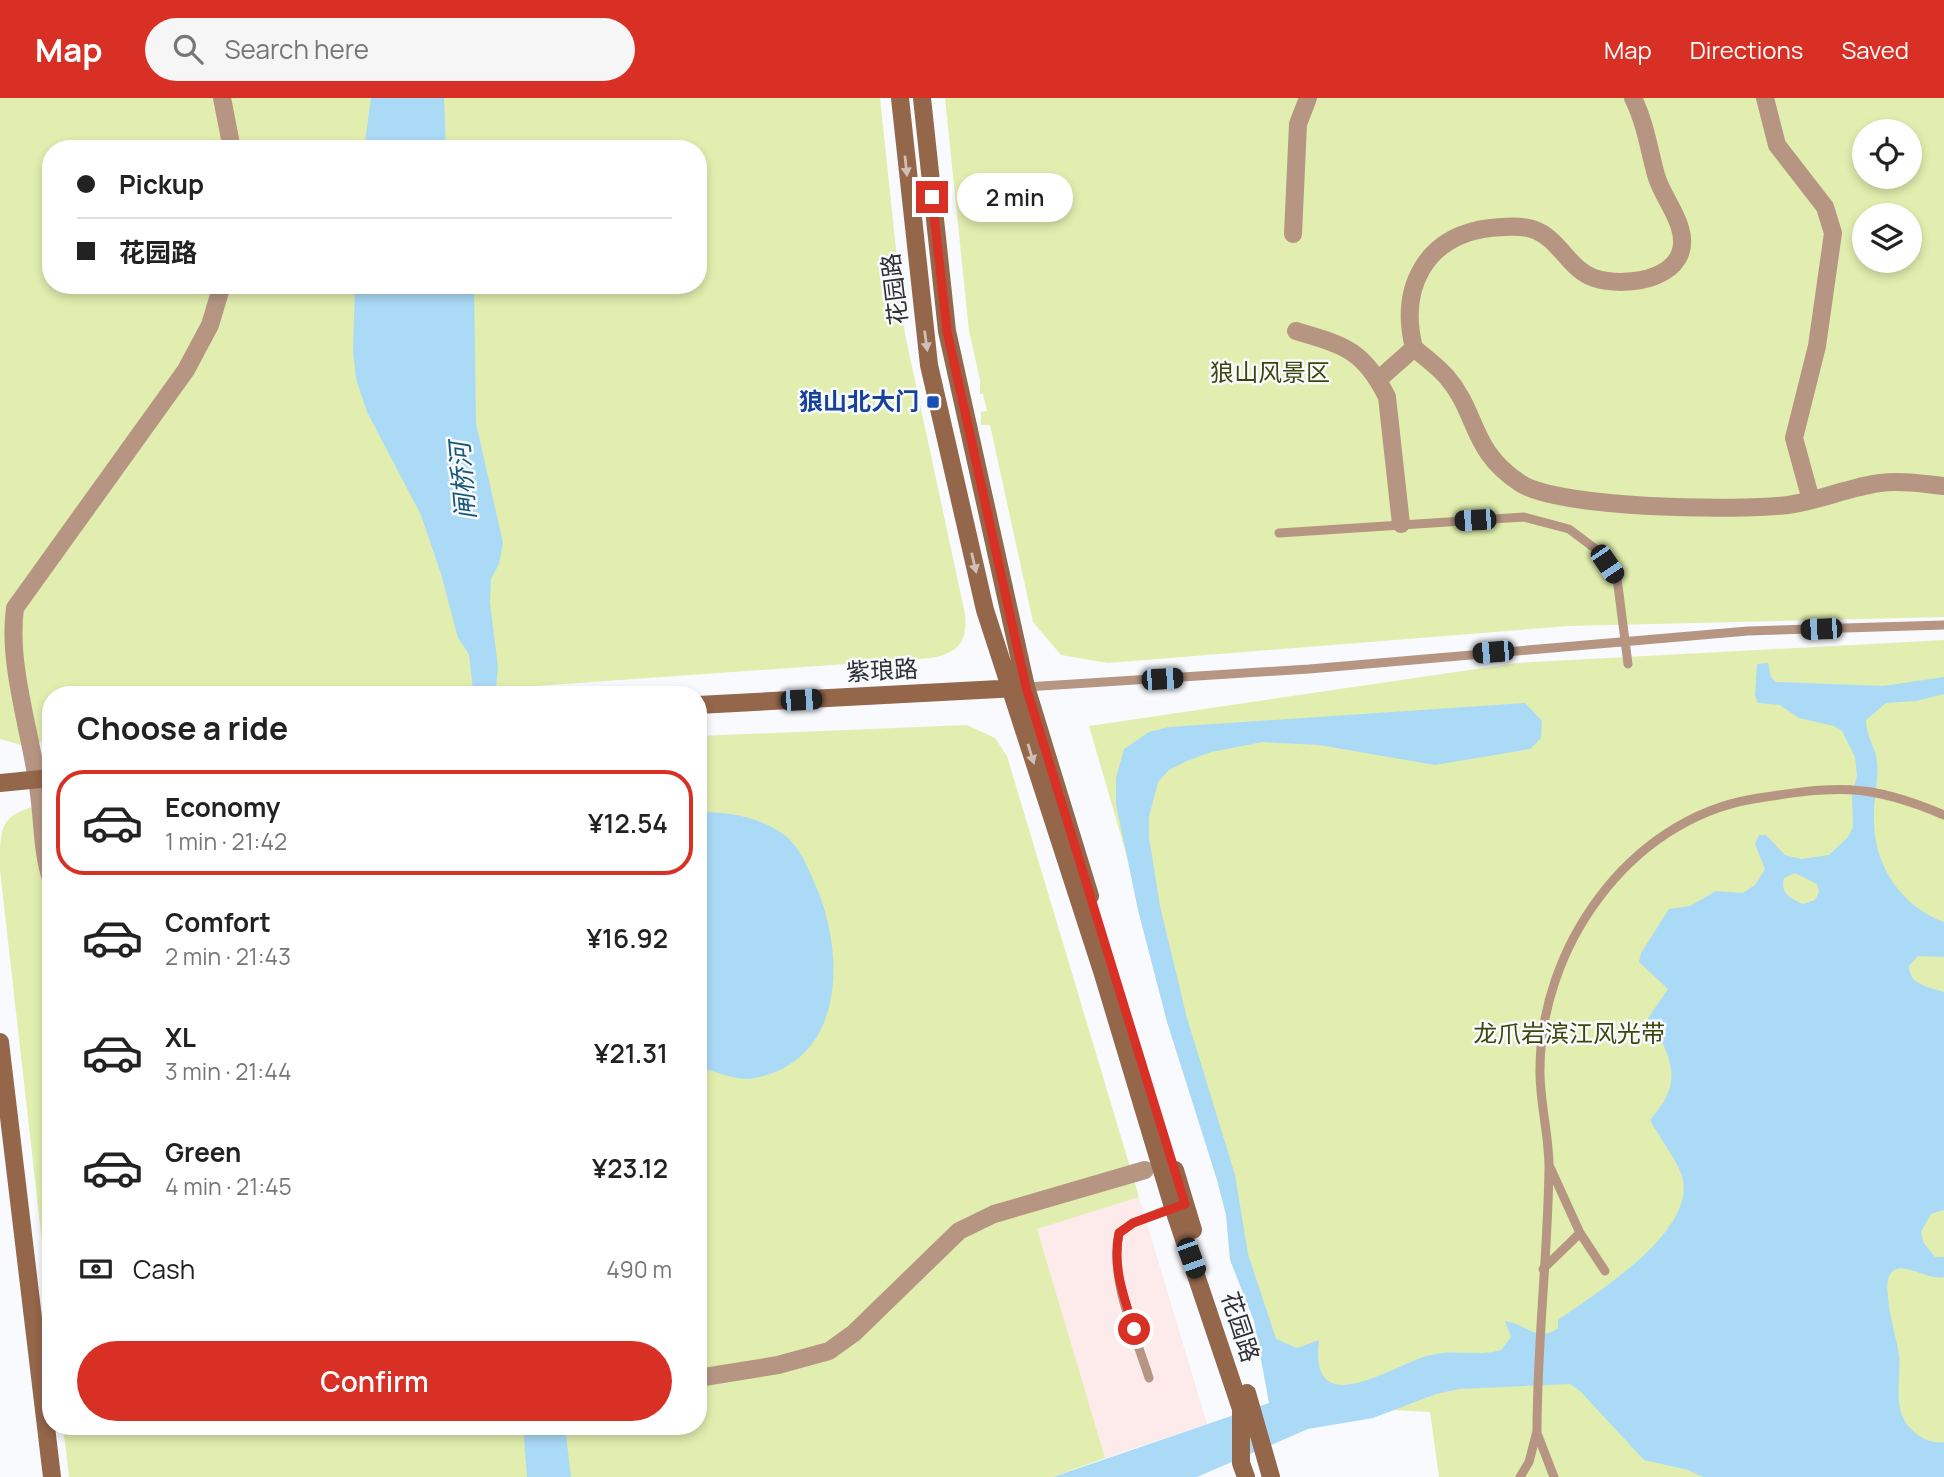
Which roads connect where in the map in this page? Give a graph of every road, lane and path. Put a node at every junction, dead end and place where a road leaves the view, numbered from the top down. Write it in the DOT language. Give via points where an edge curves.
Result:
graph roads {
  1 [pos="222,98"];
  2 [pos="900,98"];
  3 [pos="922,98"];
  4 [pos="1308,98"];
  5 [pos="1633,98"];
  6 [pos="1765,98"];
  7 [pos="230,140"];
  8 [pos="1293,234"];
  9 [pos="219,294"];
  10 [pos="1296,331"];
  11 [pos="1414,348"];
  12 [pos="1378,380"];
  13 [pos="1944,486"];
  14 [pos="1811,499"];
  15 [pos="1401,524"];
  16 [pos="1279,533"];
  17 [pos="1944,625"];
  18 [pos="1626,641"];
  19 [pos="1628,664"];
  20 [pos="1018,688"];
  21 [pos="707,705"];
  22 [pos="42,770"];
  23 [pos="42,779"];
  24 [pos="0,783"];
  25 [pos="1944,815"];
  26 [pos="0,1042"];
  27 [pos="1549,1165"];
  28 [pos="1145,1170"];
  29 [pos="1179,1206"];
  30 [pos="1580,1233"];
  31 [pos="1543,1269"];
  32 [pos="1605,1270"];
  33 [pos="707,1377"];
  34 [pos="1149,1378"];
  35 [pos="42,1393"];
  36 [pos="1245,1406"];
  37 [pos="1537,1431"];
  38 [pos="47,1435"];
  39 [pos="1244,1470"];
  40 [pos="52,1477"];
  41 [pos="1271,1477"];
  42 [pos="1520,1477"];
  43 [pos="1554,1477"];
  1 -- 7 [label="street"];
  2 -- 20 [label="main road, 花园路, one-way" via="929,365 985,610"];
  3 -- 20 [label="main road, 花园路" via="947,331"];
  4 -- 8 [label="street" via="1298,124"];
  5 -- 11 [label="street" via="1661,189 1680,227 1680,250 1669,269 1643,280 1613,282 1584,273 1535,230 1505,227 1454,236 1435,249 1412,289"];
  6 -- 14 [label="street" via="1777,145 1825,207 1833,233 1817,346 1794,438"];
  9 -- 22 [label="street" via="210,325 186,370 15,608 13,642"];
  10 -- 12 [label="street" via="1350,349 1366,361"];
  11 -- 12 [label="street"];
  11 -- 14 [label="street" via="1446,376 1492,461 1538,492 1635,505 1765,506"];
  12 -- 15 [label="street" via="1387,397"];
  13 -- 14 [label="street" via="1883,482"];
  15 -- 16 [label="lane"];
  15 -- 18 [label="lane" via="1524,517 1569,529 1597,550 1616,578"];
  17 -- 18 [label="lane" via="1748,631"];
  18 -- 19 [label="lane"];
  18 -- 20 [label="lane"];
  20 -- 21 [label="main road, 紫琅路"];
  20 -- 29 [label="main road, 花园路" via="1106,984"];
  23 -- 24 [label="main road"];
  25 -- 27 [label="lane" via="1884,794 1821,788 1715,806 1640,853 1597,900 1562,962 1544,1031 1540,1072"];
  26 -- 35 [label="main road"];
  27 -- 30 [label="lane"];
  27 -- 31 [label="lane"];
  28 -- 33 [label="street" via="1003,1211 959,1231 854,1333 829,1351"];
  29 -- 34 [label="lane" via="1133,1223 1119,1233 1115,1251 1119,1280"];
  29 -- 36 [label="main road, 花园路"];
  30 -- 31 [label="lane"];
  30 -- 32 [label="lane"];
  31 -- 37 [label="lane"];
  36 -- 39 [label="main road, 花园路"];
  36 -- 41 [label="main road, 花园路"];
  37 -- 42 [label="lane"];
  37 -- 43 [label="lane"];
  38 -- 40 [label="main road"];
}
